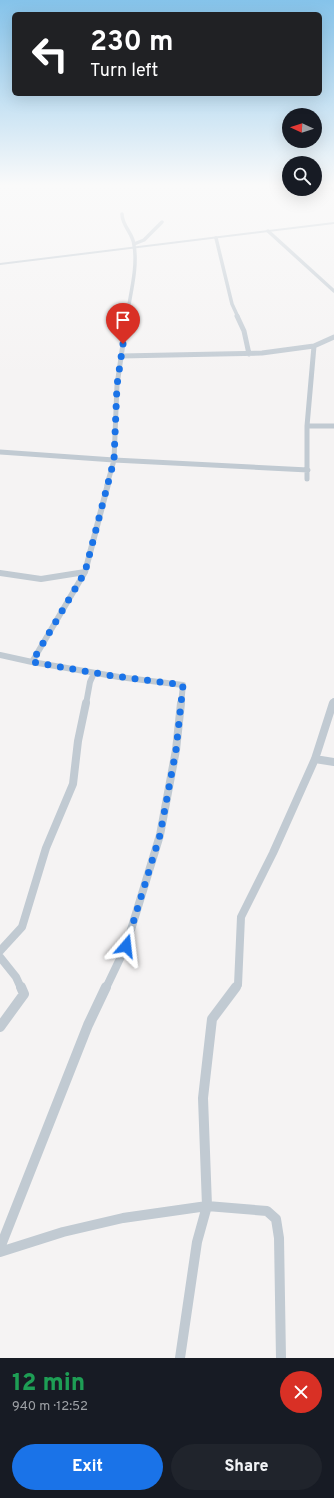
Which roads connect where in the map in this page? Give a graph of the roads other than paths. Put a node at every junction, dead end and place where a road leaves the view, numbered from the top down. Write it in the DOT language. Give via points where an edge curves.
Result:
graph roads {
  1 [pos="101,250"];
  2 [pos="134,250"];
  3 [pos="219,250"];
  4 [pos="289,250"];
  5 [pos="0,264"];
  6 [pos="334,291"];
  7 [pos="334,337"];
  8 [pos="314,346"];
  9 [pos="249,354"];
  10 [pos="121,356"];
  11 [pos="307,426"];
  12 [pos="334,426"];
  13 [pos="0,452"];
  14 [pos="114,460"];
  15 [pos="308,470"];
  16 [pos="307,479"];
  17 [pos="85,572"];
  18 [pos="0,573"];
  19 [pos="0,655"];
  20 [pos="32,662"];
  21 [pos="94,673"];
  22 [pos="334,701"];
  23 [pos="314,759"];
  24 [pos="334,762"];
  25 [pos="0,951"];
  26 [pos="0,957"];
  27 [pos="0,1027"];
  28 [pos="207,1206"];
  29 [pos="0,1248"];
  30 [pos="0,1252"];
  31 [pos="180,1358"];
  32 [pos="281,1358"];
  1 -- 5 [label="street"];
  2 -- 10 [label="street" via="135,267"];
  3 -- 9 [label="street" via="232,304 244,331"];
  4 -- 6 [label="street"];
  7 -- 8 [label="street"];
  8 -- 9 [label="street"];
  8 -- 11 [label="street"];
  9 -- 10 [label="street"];
  10 -- 14 [label="street" via="117,385"];
  11 -- 12 [label="street"];
  11 -- 15 [label="street"];
  13 -- 14 [label="street"];
  14 -- 15 [label="street"];
  14 -- 17 [label="street"];
  15 -- 16 [label="street"];
  17 -- 18 [label="street" via="41,579"];
  17 -- 20 [label="street"];
  19 -- 20 [label="street"];
  20 -- 21 [label="street"];
  21 -- 25 [label="street" via="78,741 73,784 46,848 22,927"];
  21 -- 29 [label="street" via="183,685 176,750 160,835 126,946 88,1025"];
  22 -- 23 [label="street"];
  23 -- 24 [label="street"];
  23 -- 28 [label="street" via="273,853 241,917 238,985 212,1019 203,1098"];
  26 -- 27 [label="street" via="16,977 24,994"];
  28 -- 30 [label="street" via="123,1218 63,1232"];
  28 -- 31 [label="street" via="197,1242"];
  28 -- 32 [label="street" via="266,1211 276,1219 279,1238"];
}
